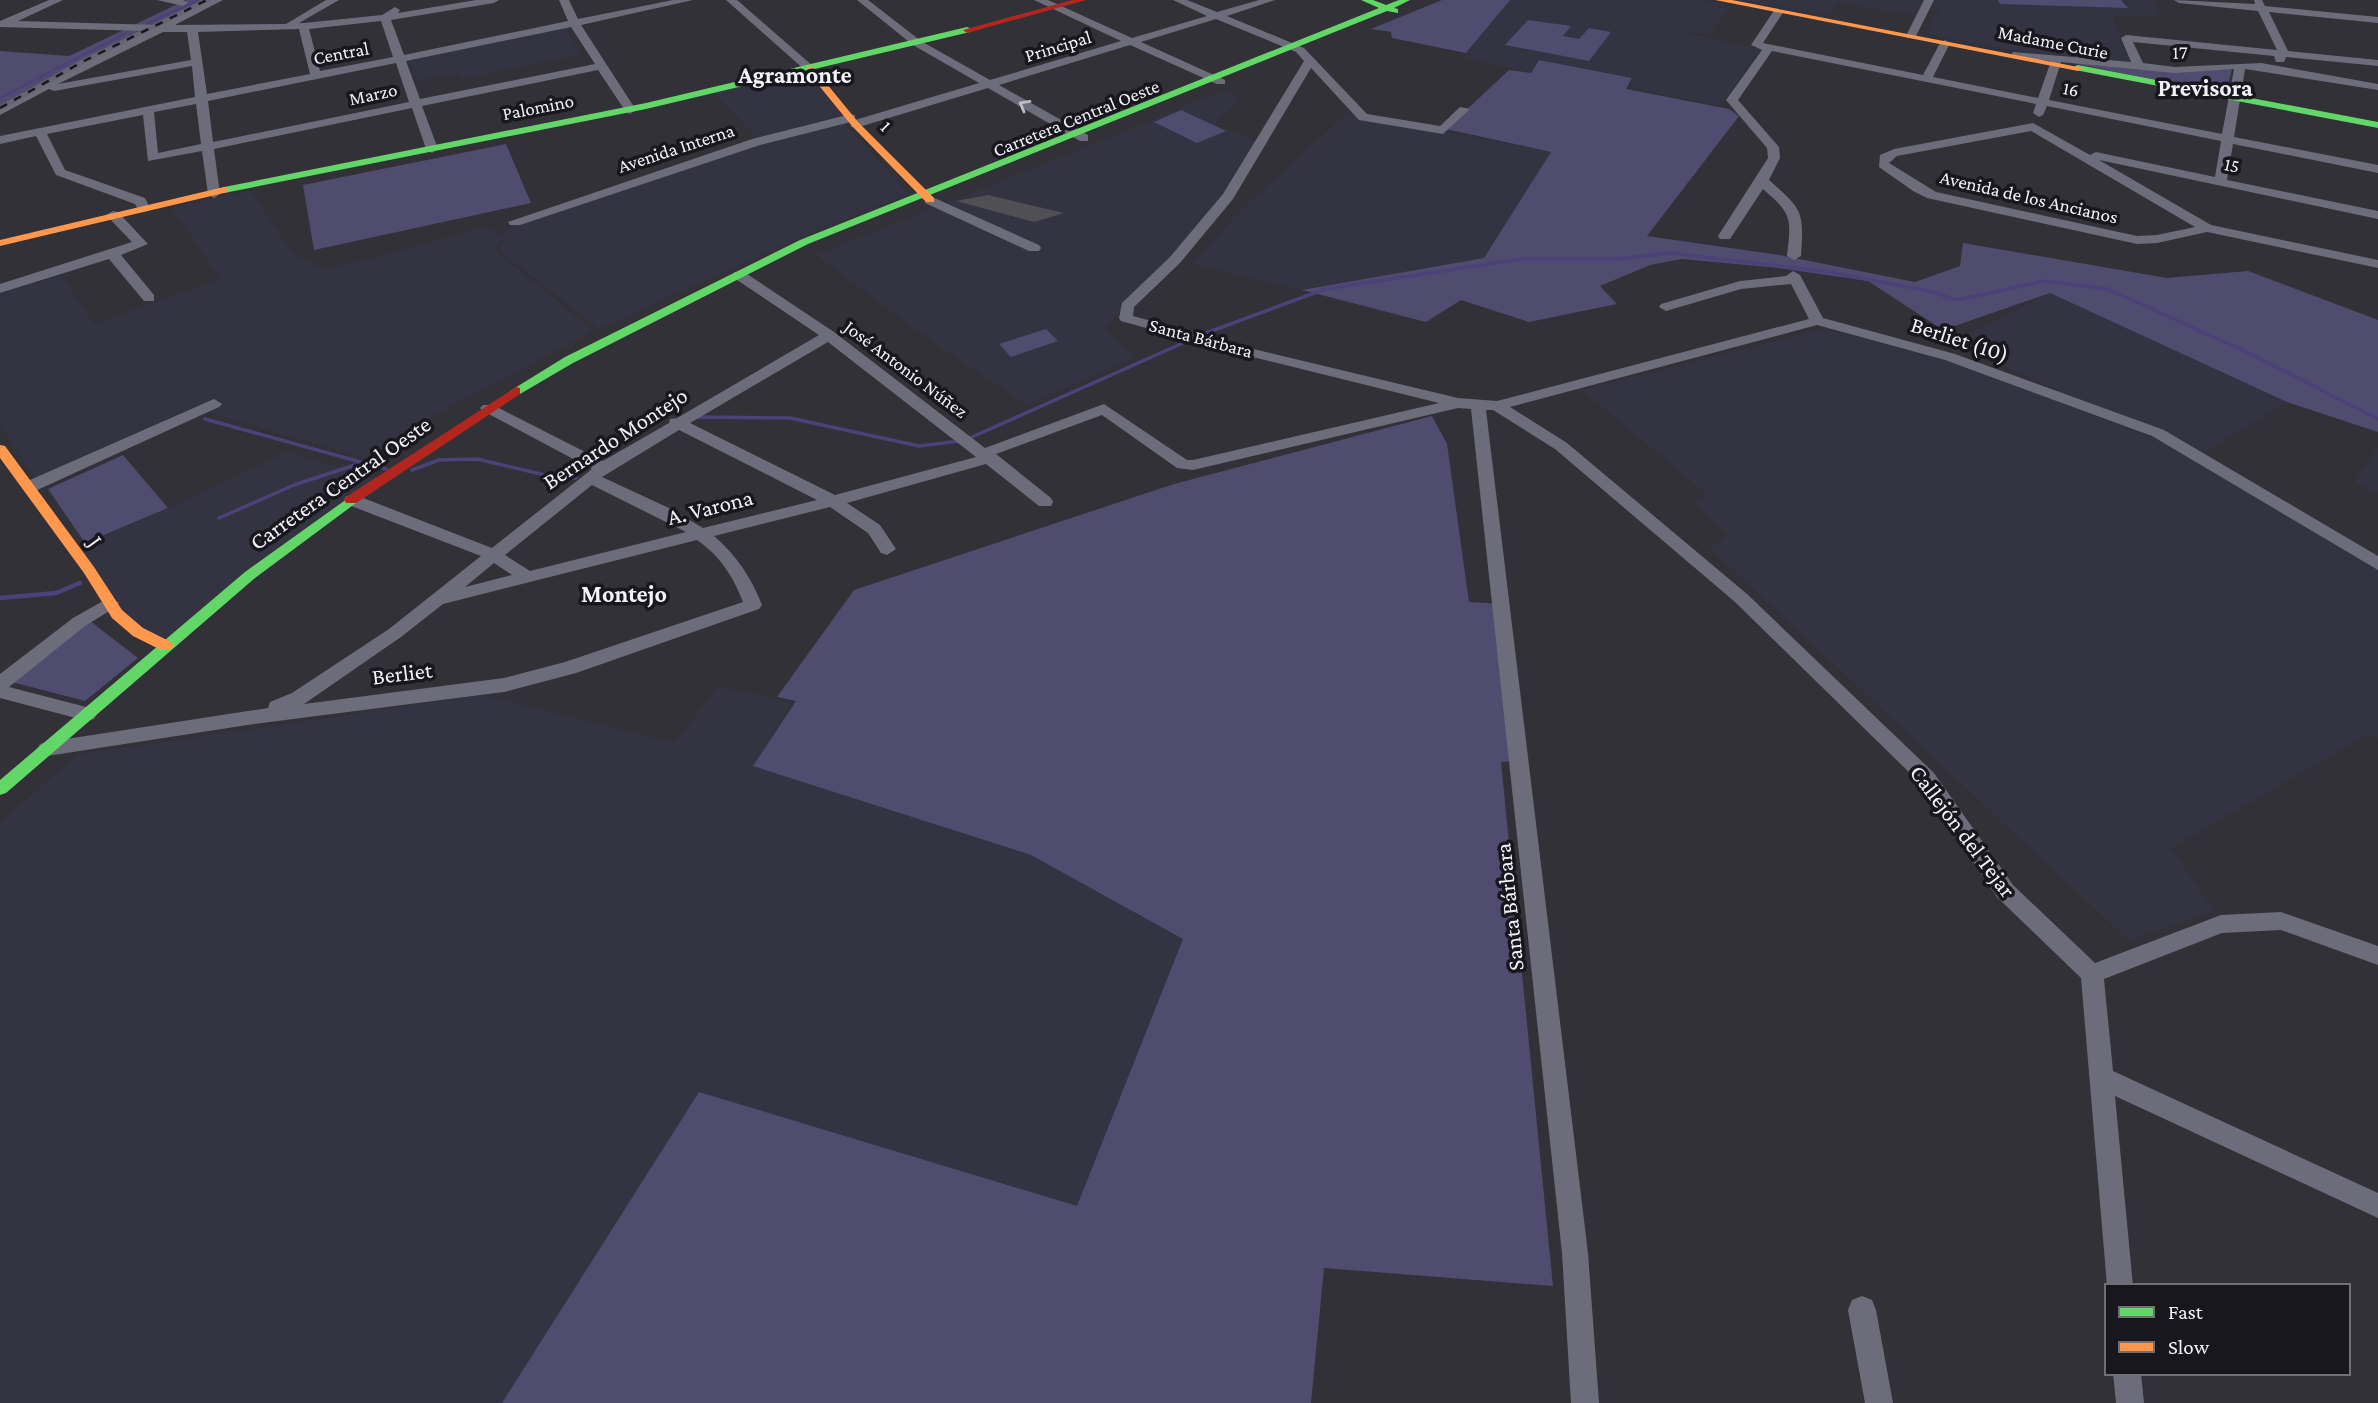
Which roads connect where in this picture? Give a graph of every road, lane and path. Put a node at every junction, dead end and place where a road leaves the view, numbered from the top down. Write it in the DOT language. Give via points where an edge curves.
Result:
graph roads {
  1 [pos="58,0"];
  2 [pos="162,0"];
  3 [pos="218,0"];
  4 [pos="334,0"];
  5 [pos="414,0"];
  6 [pos="494,0"];
  7 [pos="564,0"];
  8 [pos="688,0"];
  9 [pos="731,0"];
  10 [pos="862,0"];
  11 [pos="1082,0"];
  12 [pos="1178,0"];
  13 [pos="1270,0"];
  14 [pos="1365,0"];
  15 [pos="1422,0"];
  16 [pos="1720,0"];
  17 [pos="1929,0"];
  18 [pos="2179,0"];
  19 [pos="186,2"];
  20 [pos="1046,4"];
  21 [pos="2259,4"];
  22 [pos="1396,6"];
  23 [pos="1779,11"];
  24 [pos="1217,16"];
  25 [pos="385,18"];
  26 [pos="157,20"];
  27 [pos="2378,20"];
  28 [pos="574,23"];
  29 [pos="2,24"];
  30 [pos="287,26"];
  31 [pos="303,26"];
  32 [pos="192,27"];
  33 [pos="1912,36"];
  34 [pos="1131,42"];
  35 [pos="917,43"];
  36 [pos="1945,43"];
  37 [pos="1769,48"];
  38 [pos="1300,52"];
  39 [pos="2284,53"];
  40 [pos="402,59"];
  41 [pos="2056,61"];
  42 [pos="198,62"];
  43 [pos="2378,63"];
  44 [pos="2239,65"];
  45 [pos="600,66"];
  46 [pos="2139,68"];
  47 [pos="2280,68"];
  48 [pos="810,69"];
  49 [pos="316,76"];
  50 [pos="1926,79"];
  51 [pos="1217,80"];
  52 [pos="988,85"];
  53 [pos="2378,87"];
  54 [pos="33,92"];
  55 [pos="201,98"];
  56 [pos="2234,99"];
  57 [pos="2043,102"];
  58 [pos="415,103"];
  59 [pos="148,109"];
  60 [pos="1464,109"];
  61 [pos="630,110"];
  62 [pos="0,111"];
  63 [pos="853,121"];
  64 [pos="2378,125"];
  65 [pos="2033,127"];
  66 [pos="40,131"];
  67 [pos="1080,136"];
  68 [pos="2228,139"];
  69 [pos="0,140"];
  70 [pos="207,146"];
  71 [pos="432,149"];
  72 [pos="2078,152"];
  73 [pos="2378,169"];
  74 [pos="1762,181"];
  75 [pos="2220,182"];
  76 [pos="214,194"];
  77 [pos="927,198"];
  78 [pos="144,208"];
  79 [pos="113,215"];
  80 [pos="2378,215"];
  81 [pos="516,222"];
  82 [pos="2207,228"];
  83 [pos="1725,236"];
  84 [pos="0,243"];
  85 [pos="1034,248"];
  86 [pos="112,253"];
  87 [pos="1794,256"];
  88 [pos="2378,264"];
  89 [pos="742,274"];
  90 [pos="0,289"];
  91 [pos="149,298"];
  92 [pos="1666,307"];
  93 [pos="1817,321"];
  94 [pos="829,335"];
  95 [pos="214,404"];
  96 [pos="1478,405"];
  97 [pos="488,408"];
  98 [pos="676,422"];
  99 [pos="0,449"];
  100 [pos="988,455"];
  101 [pos="596,473"];
  102 [pos="29,487"];
  103 [pos="352,500"];
  104 [pos="833,501"];
  105 [pos="1045,502"];
  106 [pos="701,533"];
  107 [pos="887,549"];
  108 [pos="492,554"];
  109 [pos="2378,564"];
  110 [pos="528,578"];
  111 [pos="439,599"];
  112 [pos="110,603"];
  113 [pos="166,646"];
  114 [pos="0,684"];
  115 [pos="0,691"];
  116 [pos="87,714"];
  117 [pos="254,717"];
  118 [pos="46,749"];
  119 [pos="0,789"];
  120 [pos="2378,956"];
  121 [pos="2092,974"];
  122 [pos="2104,1079"];
  123 [pos="2378,1206"];
  124 [pos="2120,1284"];
  125 [pos="1862,1310"];
  126 [pos="2127,1375"];
  127 [pos="1585,1403"];
  128 [pos="1879,1403"];
  129 [pos="2130,1403"];
  1 -- 29 [label="street"];
  2 -- 19 [label="street"];
  3 -- 26 [label="street"];
  4 -- 30 [label="street"];
  5 -- 25 [label="street"];
  6 -- 25 [label="street"];
  7 -- 28 [label="street"];
  8 -- 28 [label="street, Central"];
  9 -- 48 [label="street, 1"];
  10 -- 35 [label="street"];
  11 -- 20 [label="main road, Palomino"];
  12 -- 24 [label="street"];
  13 -- 24 [label="street, Principal"];
  14 -- 22 [label="main road"];
  15 -- 22 [label="main road, Carretera Central Oeste"];
  16 -- 23 [label="main road, Madame Curie"];
  17 -- 33 [label="street"];
  18 -- 21 [label="street"];
  19 -- 26 [label="street"];
  20 -- 34 [label="street"];
  20 -- 35 [label="main road, Palomino"];
  21 -- 27 [label="street"];
  21 -- 39 [label="street"];
  22 -- 38 [label="main road, Carretera Central Oeste"];
  23 -- 33 [label="main road, Madame Curie"];
  23 -- 37 [label="street, 16" via="1756,45"];
  24 -- 34 [label="street, Principal"];
  24 -- 38 [label="street"];
  25 -- 31 [label="street"];
  25 -- 40 [label="street"];
  26 -- 29 [label="street" via="129,29"];
  26 -- 32 [label="street"];
  26 -- 54 [label="street"];
  28 -- 40 [label="street, Central"];
  28 -- 45 [label="street"];
  30 -- 31 [label="street"];
  30 -- 32 [label="street"];
  31 -- 49 [label="street"];
  32 -- 42 [label="street"];
  33 -- 36 [label="main road, Madame Curie"];
  34 -- 51 [label="street"];
  34 -- 52 [label="street, Principal"];
  35 -- 48 [label="main road, Palomino"];
  35 -- 52 [label="street"];
  36 -- 41 [label="main road, Madame Curie"];
  36 -- 50 [label="street"];
  37 -- 50 [label="street, 16"];
  37 -- 74 [label="street" via="1732,100 1773,147 1774,159"];
  38 -- 51 [label="main road, Carretera Central Oeste"];
  38 -- 60 [label="street" via="1363,117 1443,130"];
  38 -- 96 [label="street, Santa Bárbara" via="1228,196 1175,260 1127,306 1126,318"];
  39 -- 43 [label="street"];
  39 -- 46 [label="street" via="2125,39"];
  39 -- 47 [label="street"];
  40 -- 49 [label="street, Central"];
  40 -- 58 [label="street"];
  41 -- 46 [label="street, 17"];
  41 -- 56 [label="main road, Madame Curie"];
  41 -- 57 [label="street"];
  42 -- 54 [label="street"];
  42 -- 55 [label="street"];
  44 -- 46 [label="street, 17"];
  44 -- 47 [label="street, 17"];
  44 -- 56 [label="street"];
  45 -- 58 [label="street, Marzo"];
  45 -- 61 [label="street"];
  47 -- 53 [label="street, 17"];
  48 -- 61 [label="main road, Palomino"];
  48 -- 63 [label="main road, 1"];
  49 -- 55 [label="street, Central"];
  50 -- 57 [label="street, 16"];
  51 -- 67 [label="main road, Carretera Central Oeste"];
  52 -- 63 [label="street, Principal"];
  67 -- 52 [label="street, one-way"];
  54 -- 62 [label="street"];
  55 -- 59 [label="street, Central"];
  55 -- 70 [label="street"];
  56 -- 64 [label="main road, Madame Curie"];
  56 -- 68 [label="street"];
  57 -- 65 [label="street"];
  57 -- 68 [label="street, 16"];
  58 -- 70 [label="street, Marzo"];
  58 -- 71 [label="street"];
  59 -- 66 [label="street, Central"];
  59 -- 70 [label="street, Marzo" via="152,158"];
  61 -- 71 [label="main road, Palomino"];
  63 -- 77 [label="main road, 1"];
  63 -- 81 [label="street, Avenida Interna" via="755,142"];
  65 -- 72 [label="street"];
  65 -- 82 [label="street, Avenida de los Ancianos" via="1894,153 1883,163 1932,195 2114,237 2158,239"];
  66 -- 69 [label="street, Central"];
  66 -- 78 [label="street" via="60,172 140,201"];
  67 -- 77 [label="main road, Carretera Central Oeste"];
  68 -- 73 [label="street, 16"];
  68 -- 75 [label="street"];
  70 -- 76 [label="street"];
  71 -- 76 [label="main road, Palomino"];
  72 -- 75 [label="street, 15"];
  72 -- 82 [label="street"];
  74 -- 83 [label="street"];
  74 -- 87 [label="street" via="1786,202 1797,220"];
  75 -- 80 [label="street, 15"];
  76 -- 78 [label="main road, Palomino"];
  77 -- 85 [label="street, 1"];
  77 -- 89 [label="main road, Carretera Central Oeste"];
  78 -- 79 [label="main road, Palomino"];
  79 -- 84 [label="main road, Palomino"];
  79 -- 86 [label="street" via="141,244"];
  82 -- 88 [label="street"];
  86 -- 90 [label="street"];
  86 -- 91 [label="street"];
  89 -- 94 [label="street, José Antonio Núñez"];
  89 -- 97 [label="main road, Carretera Central Oeste" via="569,360"];
  92 -- 93 [label="street" via="1740,285 1794,277"];
  93 -- 96 [label="street, Berliet (10)"];
  93 -- 109 [label="street, Berliet (10)" via="1950,356 2158,433"];
  94 -- 98 [label="street, Bernardo Montejo"];
  94 -- 100 [label="street, José Antonio Núñez"];
  95 -- 102 [label="street"];
  96 -- 100 [label="street, A. Varona" via="1193,465 1183,465 1104,409"];
  96 -- 121 [label="street, Callejón del Tejar" via="1561,446 1741,598 1927,778 2005,891"];
  96 -- 127 [label="street, Santa Bárbara" via="1575,1252"];
  97 -- 101 [label="street"];
  97 -- 103 [label="main road, Carretera Central Oeste"];
  98 -- 101 [label="street, Bernardo Montejo"];
  98 -- 104 [label="street"];
  99 -- 102 [label="main road, J"];
  100 -- 104 [label="street, A. Varona"];
  100 -- 105 [label="street, José Antonio Núñez"];
  101 -- 106 [label="street"];
  101 -- 108 [label="street, Bernardo Montejo"];
  102 -- 112 [label="main road, J"];
  103 -- 108 [label="street"];
  103 -- 113 [label="main road, Carretera Central Oeste" via="250,575"];
  104 -- 106 [label="street, A. Varona"];
  104 -- 107 [label="street" via="874,529"];
  106 -- 110 [label="street, A. Varona"];
  106 -- 117 [label="street, Berliet" via="740,570 754,605 569,668 504,685"];
  108 -- 110 [label="street"];
  108 -- 111 [label="street, Bernardo Montejo"];
  110 -- 111 [label="street, A. Varona"];
  111 -- 117 [label="street, Bernardo Montejo" via="321,684"];
  112 -- 113 [label="main road, J" via="138,632"];
  112 -- 114 [label="street"];
  113 -- 116 [label="main road, Carretera Central Oeste"];
  115 -- 116 [label="street"];
  116 -- 118 [label="main road, Carretera Central Oeste"];
  117 -- 118 [label="street, Berliet"];
  118 -- 119 [label="main road, Carretera Central Oeste"];
  120 -- 121 [label="street" via="2281,921 2221,924"];
  121 -- 122 [label="street"];
  122 -- 123 [label="street"];
  122 -- 124 [label="street"];
  125 -- 128 [label="street"];
  126 -- 129 [label="street"];
}
